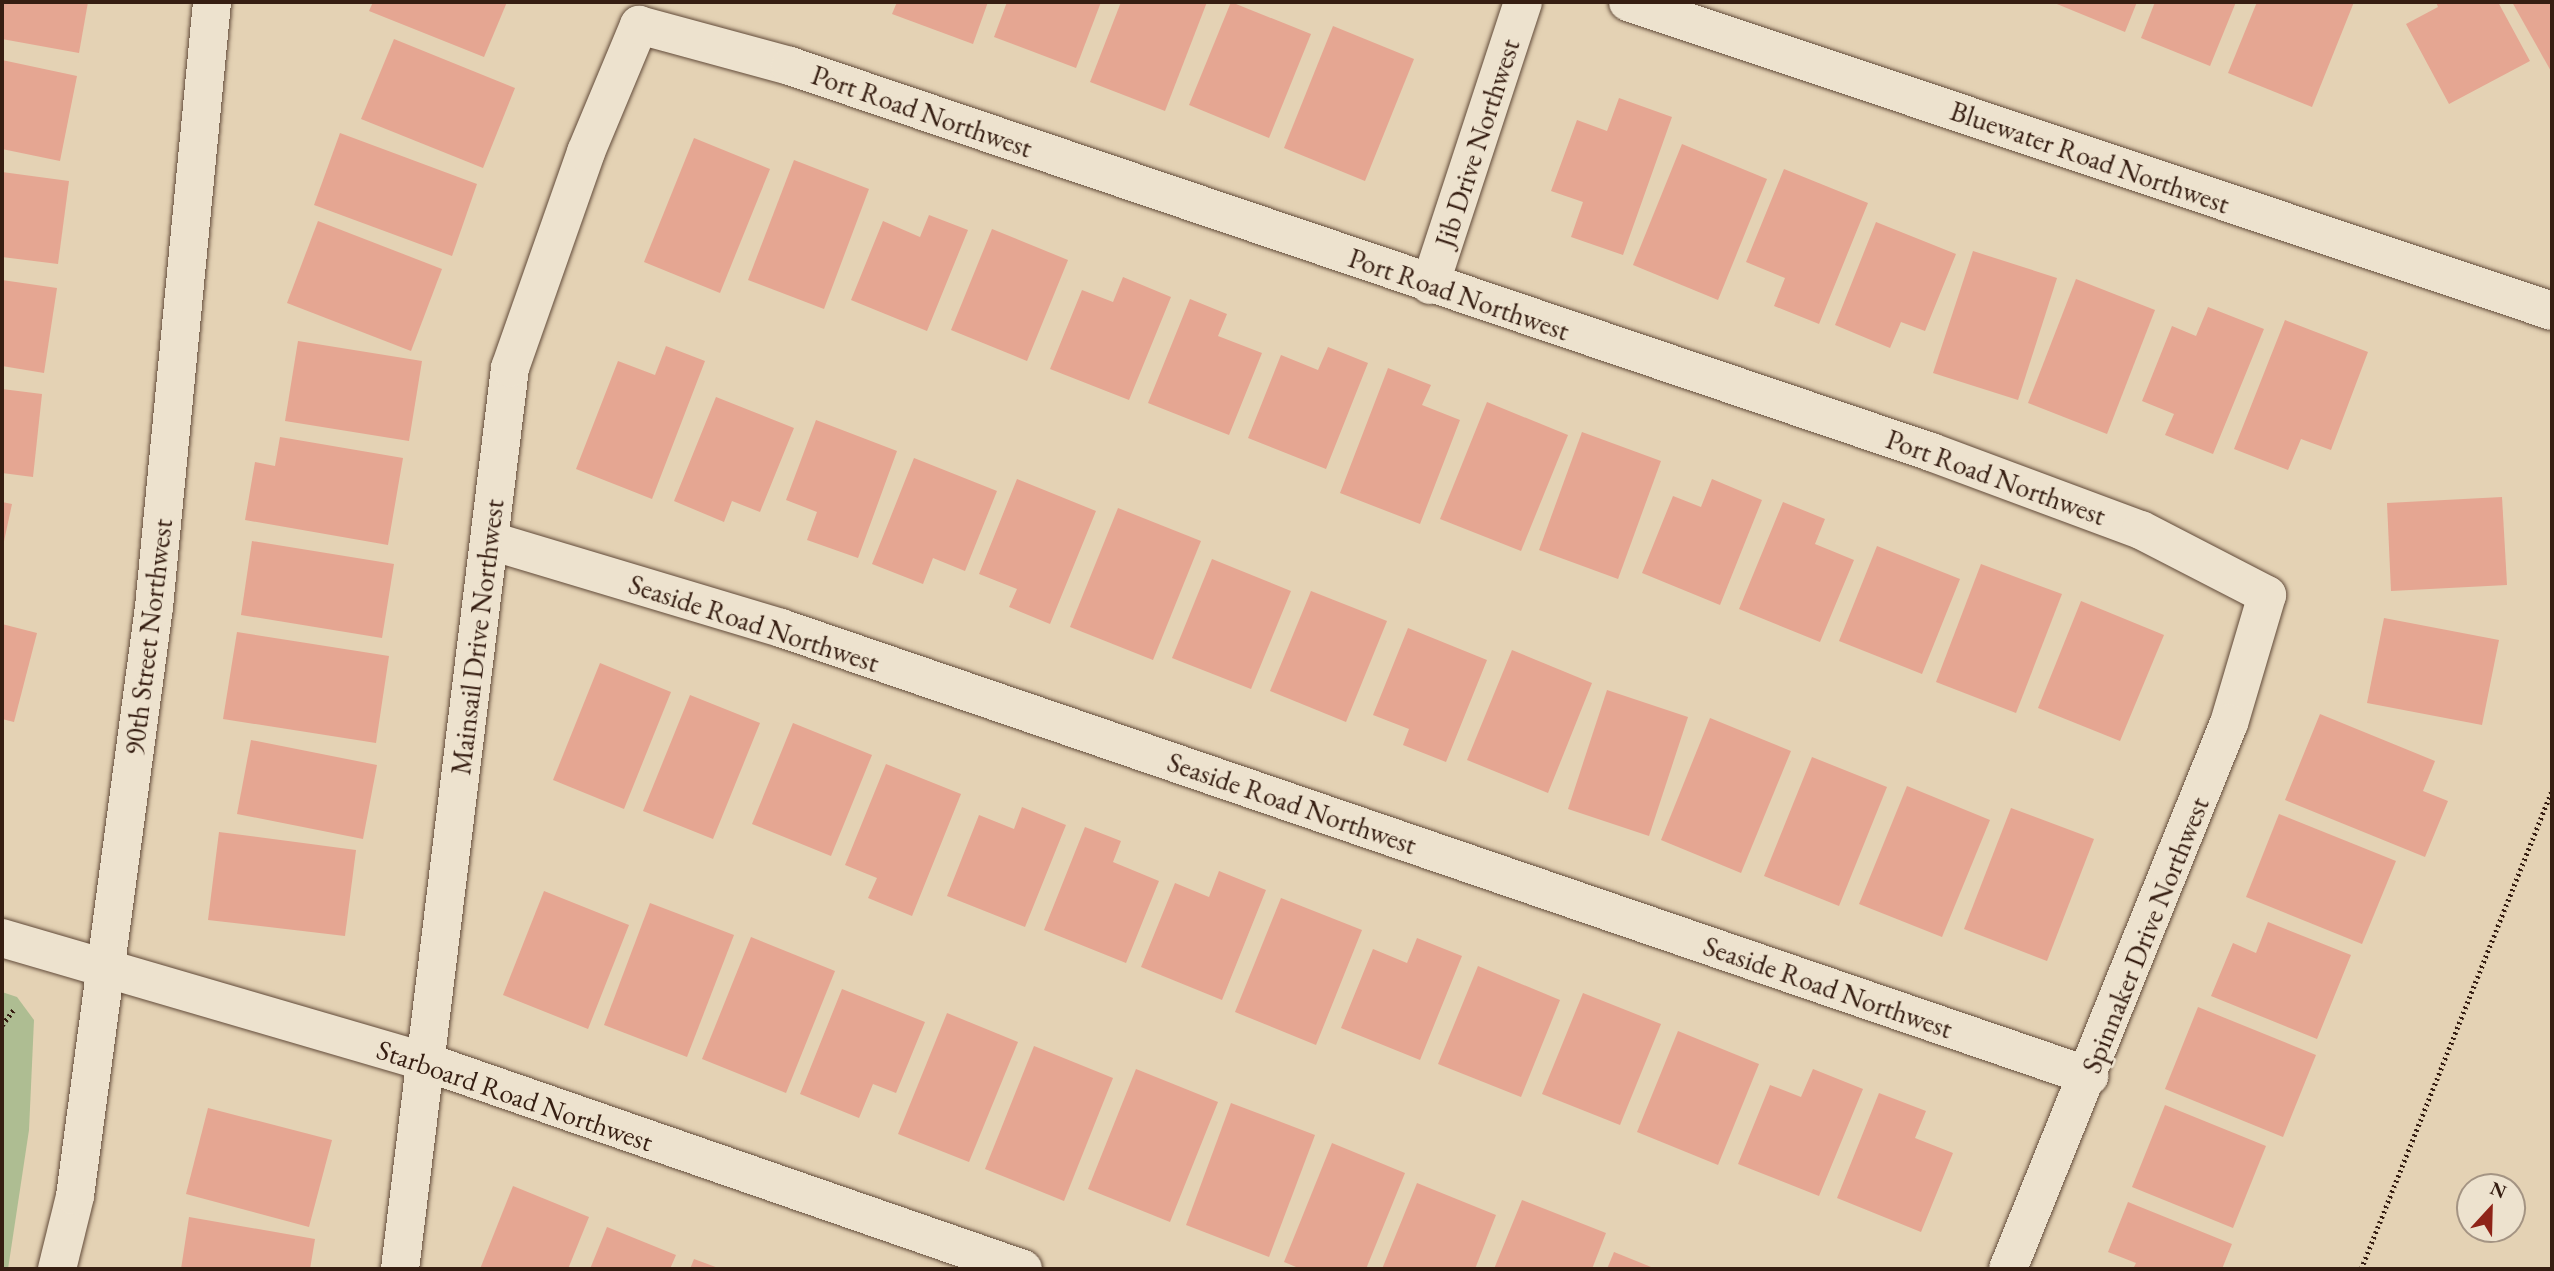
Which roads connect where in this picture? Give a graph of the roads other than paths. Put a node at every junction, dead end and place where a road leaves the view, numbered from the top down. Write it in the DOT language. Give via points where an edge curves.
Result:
graph roads {
  1 [pos="212,2"];
  2 [pos="1523,2"];
  3 [pos="1628,2"];
  4 [pos="639,25"];
  5 [pos="1430,285"];
  6 [pos="2552,311"];
  7 [pos="491,541"];
  8 [pos="2267,595"];
  9 [pos="2,938"];
  10 [pos="105,968"];
  11 [pos="423,1061"];
  12 [pos="2089,1076"];
  13 [pos="57,1269"];
  14 [pos="400,1269"];
  15 [pos="1023,1269"];
  16 [pos="2008,1269"];
  1 -- 10 [label="street, 90th Street Northwest" via="154,607"];
  2 -- 5 [label="street, Jib Drive Northwest"];
  3 -- 6 [label="street, Bluewater Road Northwest"];
  4 -- 5 [label="street, Port Road Northwest" via="790,66"];
  4 -- 7 [label="street, Mainsail Drive Northwest" via="586,152 510,368"];
  5 -- 8 [label="street, Port Road Northwest" via="1943,457 2141,530"];
  7 -- 11 [label="street, Mainsail Drive Northwest"];
  7 -- 12 [label="street, Seaside Road Northwest" via="781,628"];
  8 -- 12 [label="street, Spinnaker Drive Northwest" via="2229,723"];
  9 -- 10 [label="street, Starboard Road Northwest"];
  10 -- 11 [label="street, Starboard Road Northwest"];
  10 -- 13 [label="street, 90th Street Northwest" via="75,1196"];
  11 -- 14 [label="street, Mainsail Drive Northwest"];
  11 -- 15 [label="street, Starboard Road Northwest"];
  12 -- 16 [label="street, Spinnaker Drive Northwest"];
}
